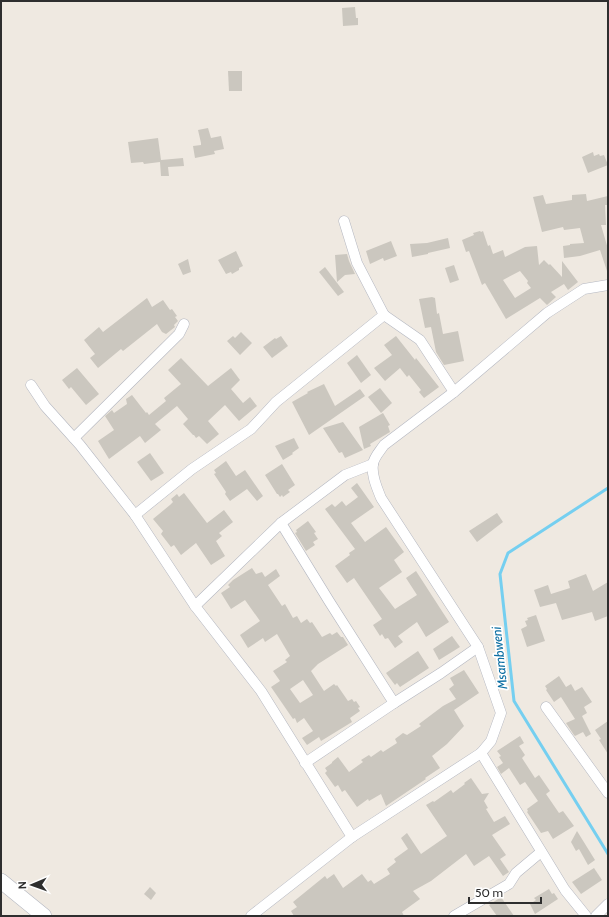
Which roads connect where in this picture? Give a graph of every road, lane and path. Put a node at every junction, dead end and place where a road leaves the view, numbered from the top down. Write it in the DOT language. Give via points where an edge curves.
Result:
graph roads {
  1 [pos="344,221"];
  2 [pos="608,285"];
  3 [pos="384,316"];
  4 [pos="184,324"];
  5 [pos="31,385"];
  6 [pos="454,392"];
  7 [pos="74,438"];
  8 [pos="373,464"];
  9 [pos="135,515"];
  10 [pos="281,523"];
  11 [pos="195,606"];
  12 [pos="478,647"];
  13 [pos="394,703"];
  14 [pos="546,707"];
  15 [pos="481,753"];
  16 [pos="305,763"];
  17 [pos="608,793"];
  18 [pos="352,837"];
  19 [pos="541,852"];
  20 [pos="1,881"];
  21 [pos="608,904"];
  22 [pos="40,914"];
  23 [pos="251,916"];
  24 [pos="454,916"];
  25 [pos="586,916"];
  26 [pos="596,916"];
  1 -- 3 [label="street" via="357,263"];
  2 -- 6 [label="street" via="584,289 547,313"];
  3 -- 6 [label="street" via="420,340"];
  3 -- 9 [label="street" via="276,402 251,429 192,470"];
  4 -- 7 [label="street" via="179,334"];
  5 -- 7 [label="street" via="45,406"];
  6 -- 8 [label="street" via="384,445"];
  7 -- 9 [label="street"];
  8 -- 10 [label="street" via="345,476"];
  8 -- 12 [label="street" via="381,498"];
  9 -- 11 [label="street"];
  10 -- 11 [label="street"];
  10 -- 13 [label="street"];
  11 -- 16 [label="street" via="261,691"];
  12 -- 13 [label="street"];
  12 -- 15 [label="street" via="502,713 491,741"];
  13 -- 16 [label="street"];
  14 -- 17 [label="street"];
  15 -- 18 [label="street"];
  15 -- 19 [label="street"];
  16 -- 18 [label="street"];
  18 -- 23 [label="street"];
  19 -- 24 [label="street" via="516,873 509,884"];
  19 -- 25 [label="street" via="565,890"];
  20 -- 22 [label="main road"];
  21 -- 26 [label="street"];
}
